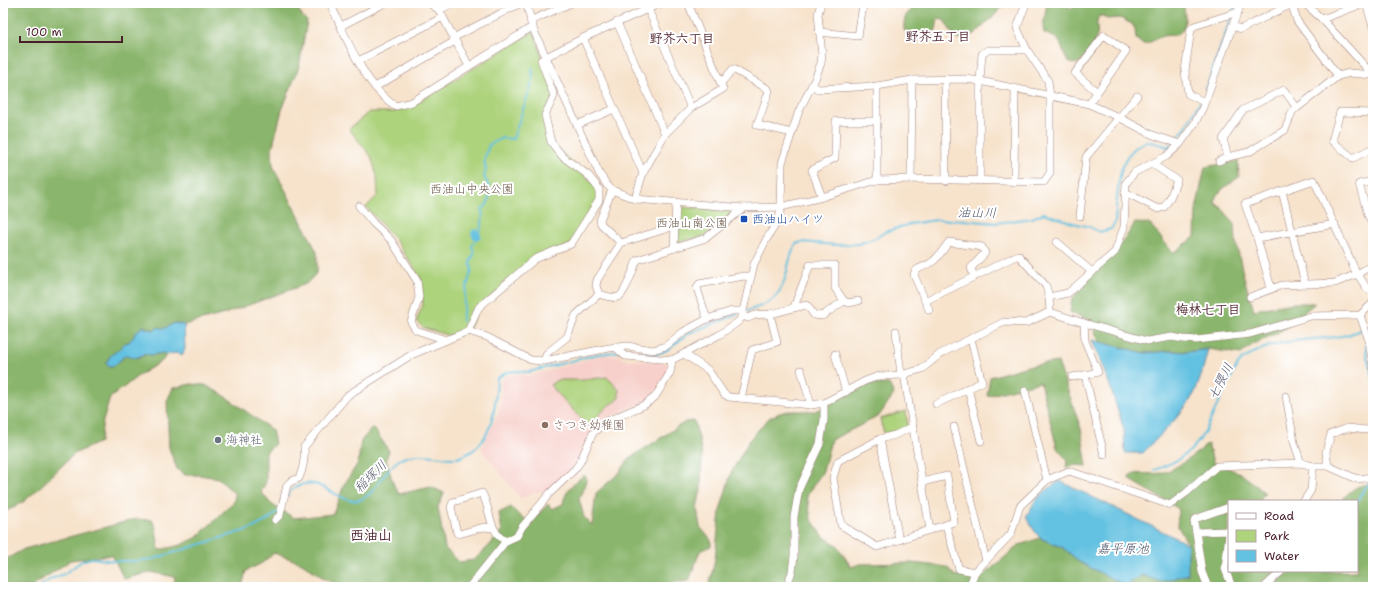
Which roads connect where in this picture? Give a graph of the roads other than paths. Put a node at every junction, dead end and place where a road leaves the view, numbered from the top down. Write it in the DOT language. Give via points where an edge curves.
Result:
graph roads {
  1 [pos="330,3"];
  2 [pos="385,3"];
  3 [pos="429,3"];
  4 [pos="454,3"];
  5 [pos="521,3"];
  6 [pos="526,3"];
  7 [pos="570,3"];
  8 [pos="661,3"];
  9 [pos="688,3"];
  10 [pos="821,3"];
  11 [pos="868,3"];
  12 [pos="1241,3"];
  13 [pos="1304,3"];
  14 [pos="1366,3"];
  15 [pos="1293,4"];
  16 [pos="1024,6"];
  17 [pos="648,9"];
  18 [pos="1238,12"];
  19 [pos="441,14"];
  20 [pos="1322,19"];
  21 [pos="618,22"];
  22 [pos="531,24"];
  23 [pos="341,26"];
  24 [pos="1232,26"];
  25 [pos="1373,27"];
  26 [pos="819,32"];
  27 [pos="583,38"];
  28 [pos="454,39"];
  29 [pos="1027,50"];
  30 [pos="546,57"];
  31 [pos="358,61"];
  32 [pos="469,66"];
  33 [pos="1373,75"];
  34 [pos="1338,76"];
  35 [pos="912,80"];
  36 [pos="945,80"];
  37 [pos="980,81"];
  38 [pos="721,83"];
  39 [pos="812,85"];
  40 [pos="877,86"];
  41 [pos="375,87"];
  42 [pos="1015,89"];
  43 [pos="1098,92"];
  44 [pos="1137,96"];
  45 [pos="1050,97"];
  46 [pos="1202,101"];
  47 [pos="1089,104"];
  48 [pos="614,108"];
  49 [pos="691,108"];
  50 [pos="1297,108"];
  51 [pos="1373,113"];
  52 [pos="1118,117"];
  53 [pos="877,121"];
  54 [pos="578,125"];
  55 [pos="792,133"];
  56 [pos="665,134"];
  57 [pos="1180,144"];
  58 [pos="1373,156"];
  59 [pos="1228,158"];
  60 [pos="1219,161"];
  61 [pos="1152,164"];
  62 [pos="643,173"];
  63 [pos="911,179"];
  64 [pos="877,180"];
  65 [pos="946,180"];
  66 [pos="980,181"];
  67 [pos="1373,181"];
  68 [pos="1014,182"];
  69 [pos="612,190"];
  70 [pos="1282,191"];
  71 [pos="1125,192"];
  72 [pos="822,197"];
  73 [pos="635,199"];
  74 [pos="676,203"];
  75 [pos="359,206"];
  76 [pos="781,207"];
  77 [pos="744,208"];
  78 [pos="1370,215"];
  79 [pos="1080,216"];
  80 [pos="1335,224"];
  81 [pos="1373,225"];
  82 [pos="675,226"];
  83 [pos="1293,232"];
  84 [pos="1257,238"];
  85 [pos="1057,242"];
  86 [pos="621,243"];
  87 [pos="674,248"];
  88 [pos="1373,265"];
  89 [pos="1092,272"];
  90 [pos="1358,274"];
  91 [pos="750,277"];
  92 [pos="974,277"];
  93 [pos="1305,284"];
  94 [pos="1271,288"];
  95 [pos="1373,293"];
  96 [pos="599,294"];
  97 [pos="1049,297"];
  98 [pos="1250,297"];
  99 [pos="858,301"];
  100 [pos="925,301"];
  101 [pos="844,302"];
  102 [pos="1373,303"];
  103 [pos="794,307"];
  104 [pos="928,310"];
  105 [pos="1050,312"];
  106 [pos="743,313"];
  107 [pos="770,314"];
  108 [pos="1360,315"];
  109 [pos="707,319"];
  110 [pos="1084,323"];
  111 [pos="468,331"];
  112 [pos="896,331"];
  113 [pos="1371,337"];
  114 [pos="971,339"];
  115 [pos="446,340"];
  116 [pos="615,347"];
  117 [pos="684,354"];
  118 [pos="835,354"];
  119 [pos="672,360"];
  120 [pos="544,362"];
  121 [pos="1373,367"];
  122 [pos="802,370"];
  123 [pos="902,374"];
  124 [pos="1085,375"];
  125 [pos="1072,377"];
  126 [pos="968,388"];
  127 [pos="1025,391"];
  128 [pos="846,392"];
  129 [pos="1286,396"];
  130 [pos="741,398"];
  131 [pos="824,404"];
  132 [pos="936,404"];
  133 [pos="811,406"];
  134 [pos="912,427"];
  135 [pos="954,427"];
  136 [pos="1373,428"];
  137 [pos="880,439"];
  138 [pos="981,441"];
  139 [pos="1104,455"];
  140 [pos="1301,463"];
  141 [pos="1312,466"];
  142 [pos="1328,466"];
  143 [pos="1371,477"];
  144 [pos="1047,480"];
  145 [pos="922,482"];
  146 [pos="1305,500"];
  147 [pos="1228,507"];
  148 [pos="278,517"];
  149 [pos="946,525"];
  150 [pos="493,528"];
  151 [pos="930,530"];
  152 [pos="1196,532"];
  153 [pos="1228,533"];
  154 [pos="899,540"];
  155 [pos="506,541"];
  156 [pos="1228,542"];
  157 [pos="986,561"];
  158 [pos="975,572"];
  159 [pos="1281,572"];
  160 [pos="469,587"];
  161 [pos="786,587"];
  162 [pos="968,587"];
  163 [pos="1208,587"];
  164 [pos="1232,587"];
  165 [pos="1264,587"];
  1 -- 23 [label="street"];
  2 -- 23 [label="street"];
  3 -- 19 [label="street"];
  4 -- 19 [label="street"];
  5 -- 28 [label="street"];
  6 -- 22 [label="street"];
  7 -- 22 [label="street"];
  8 -- 17 [label="street"];
  9 -- 38 [label="street"];
  10 -- 26 [label="street" via="818,14"];
  11 -- 26 [label="street" via="863,5 858,36"];
  12 -- 18 [label="street"];
  13 -- 20 [label="street"];
  14 -- 20 [label="street"];
  14 -- 25 [label="street"];
  15 -- 24 [label="street" via="1241,29"];
  15 -- 34 [label="street" via="1297,21"];
  16 -- 29 [label="street" via="1016,28"];
  17 -- 21 [label="street"];
  17 -- 49 [label="street"];
  18 -- 24 [label="street"];
  18 -- 46 [label="street" via="1191,28 1185,71 1188,94"];
  19 -- 28 [label="street"];
  19 -- 31 [label="street"];
  20 -- 33 [label="street"];
  21 -- 27 [label="street"];
  21 -- 56 [label="street"];
  22 -- 30 [label="street"];
  22 -- 32 [label="street"];
  23 -- 31 [label="street"];
  24 -- 46 [label="street"];
  26 -- 39 [label="street" via="822,55 819,71"];
  27 -- 30 [label="street"];
  27 -- 48 [label="street"];
  28 -- 32 [label="street"];
  28 -- 41 [label="street"];
  29 -- 37 [label="street" via="988,50 982,54"];
  29 -- 45 [label="street" via="1048,81"];
  30 -- 54 [label="street"];
  30 -- 111 [label="street" via="541,60 554,96 545,115 551,142 563,157 588,175 599,189 599,200 571,244 535,259 479,307"];
  31 -- 41 [label="street"];
  32 -- 41 [label="street" via="412,102 396,106"];
  33 -- 34 [label="street" via="1350,72"];
  34 -- 50 [label="street"];
  35 -- 36 [label="street"];
  35 -- 40 [label="street"];
  35 -- 63 [label="street"];
  36 -- 37 [label="street"];
  36 -- 65 [label="street"];
  37 -- 42 [label="street"];
  37 -- 66 [label="street"];
  38 -- 49 [label="street" via="723,89"];
  38 -- 55 [label="street" via="733,69 768,89 757,126"];
  39 -- 40 [label="street" via="818,89"];
  39 -- 55 [label="street"];
  40 -- 53 [label="street"];
  42 -- 45 [label="street"];
  42 -- 68 [label="street"];
  43 -- 43 [label="street" via="1126,51 1104,35 1075,73"];
  43 -- 47 [label="street"];
  44 -- 52 [label="street"];
  45 -- 47 [label="street"];
  45 -- 68 [label="street" via="1050,173 1044,182"];
  46 -- 57 [label="street" via="1195,123"];
  47 -- 52 [label="street"];
  48 -- 54 [label="street"];
  48 -- 62 [label="street"];
  49 -- 56 [label="street"];
  50 -- 59 [label="street" via="1293,110 1285,130 1249,152"];
  50 -- 59 [label="street" via="1284,90 1243,110 1223,139"];
  51 -- 58 [label="street" via="1340,112 1332,141 1353,158 1371,149"];
  52 -- 57 [label="street"];
  52 -- 79 [label="street" via="1086,157"];
  53 -- 64 [label="street"];
  53 -- 72 [label="street" via="836,121 835,158 812,170"];
  54 -- 69 [label="street" via="599,173"];
  55 -- 76 [label="street" via="782,163"];
  56 -- 62 [label="street"];
  57 -- 61 [label="street" via="1167,156"];
  59 -- 60 [label="street"];
  61 -- 71 [label="street" via="1135,172 1126,183"];
  61 -- 71 [label="street" via="1177,180 1164,207 1158,209"];
  62 -- 73 [label="street"];
  63 -- 64 [label="street"];
  63 -- 65 [label="street"];
  64 -- 72 [label="street"];
  65 -- 66 [label="street"];
  66 -- 68 [label="street"];
  67 -- 78 [label="street" via="1359,184"];
  69 -- 73 [label="street"];
  69 -- 86 [label="street" via="600,220"];
  70 -- 80 [label="street" via="1314,180"];
  70 -- 83 [label="street"];
  70 -- 84 [label="street" via="1245,204"];
  71 -- 89 [label="street" via="1124,227 1115,252"];
  72 -- 76 [label="street"];
  73 -- 74 [label="street"];
  74 -- 77 [label="street"];
  74 -- 82 [label="street"];
  75 -- 115 [label="street" via="390,240 417,281 419,297 411,322 416,330"];
  76 -- 77 [label="street"];
  76 -- 91 [label="street" via="780,219 766,240"];
  77 -- 87 [label="street" via="706,238"];
  78 -- 81 [label="street"];
  80 -- 83 [label="street"];
  80 -- 90 [label="street"];
  82 -- 86 [label="street"];
  82 -- 87 [label="street"];
  83 -- 84 [label="street"];
  83 -- 93 [label="street"];
  84 -- 94 [label="street"];
  85 -- 89 [label="street"];
  86 -- 96 [label="street" via="597,280"];
  87 -- 96 [label="street" via="637,260 620,296 616,298"];
  88 -- 90 [label="street"];
  89 -- 97 [label="street" via="1068,293"];
  90 -- 93 [label="street" via="1335,283"];
  90 -- 95 [label="street"];
  91 -- 106 [label="street"];
  91 -- 109 [label="street" via="699,284 697,288"];
  92 -- 97 [label="street" via="1018,255 1046,286"];
  92 -- 100 [label="street"];
  92 -- 100 [label="street" via="971,268 985,253 982,247 949,242 932,262 914,273"];
  93 -- 94 [label="street"];
  94 -- 98 [label="street"];
  96 -- 120 [label="street" via="576,315 567,336 547,353"];
  97 -- 105 [label="street"];
  99 -- 101 [label="street"];
  100 -- 104 [label="street"];
  101 -- 103 [label="street" via="822,316 814,315 807,305"];
  101 -- 103 [label="street" via="835,288 835,265 810,265"];
  102 -- 108 [label="street"];
  103 -- 107 [label="street"];
  105 -- 110 [label="street"];
  105 -- 114 [label="street" via="1026,323 1004,322"];
  106 -- 107 [label="street" via="748,318 756,314"];
  106 -- 109 [label="street" via="732,311"];
  106 -- 117 [label="street" via="738,322"];
  107 -- 130 [label="street" via="778,342 752,350"];
  108 -- 110 [label="street" via="1311,316 1250,334 1196,340 1172,337 1147,341"];
  108 -- 113 [label="street" via="1364,328"];
  109 -- 116 [label="street" via="683,332 666,346 653,350"];
  110 -- 124 [label="street" via="1085,341 1098,372"];
  111 -- 115 [label="street"];
  111 -- 120 [label="street" via="487,336 531,360"];
  112 -- 123 [label="street"];
  113 -- 121 [label="street"];
  114 -- 123 [label="street" via="940,354 922,369"];
  114 -- 126 [label="street" via="982,382"];
  115 -- 148 [label="street" via="411,355 348,396 304,447 303,468 299,478 287,485"];
  116 -- 119 [label="street" via="625,356"];
  116 -- 120 [label="street"];
  117 -- 119 [label="street"];
  117 -- 130 [label="street" via="708,370 724,394"];
  118 -- 128 [label="street"];
  119 -- 155 [label="street" via="670,372 655,397 644,405 605,422 593,433 575,469 550,493 517,536"];
  122 -- 133 [label="street"];
  123 -- 128 [label="street" via="879,376"];
  123 -- 134 [label="street"];
  124 -- 125 [label="street"];
  124 -- 139 [label="street"];
  126 -- 132 [label="street"];
  126 -- 138 [label="street"];
  127 -- 144 [label="street"];
  128 -- 131 [label="street"];
  129 -- 140 [label="street" via="1294,442"];
  130 -- 133 [label="street"];
  131 -- 133 [label="street"];
  131 -- 161 [label="street" via="820,444 799,489 794,516 792,572"];
  134 -- 137 [label="street"];
  134 -- 145 [label="street"];
  135 -- 157 [label="street"];
  136 -- 142 [label="street" via="1348,428 1331,434 1326,452"];
  137 -- 154 [label="street"];
  137 -- 154 [label="street" via="838,461 833,478 841,525 877,547"];
  140 -- 141 [label="street"];
  140 -- 144 [label="street" via="1217,466 1170,505 1069,471"];
  141 -- 142 [label="street"];
  141 -- 146 [label="street" via="1310,490"];
  142 -- 143 [label="street" via="1357,479"];
  144 -- 157 [label="street" via="1020,506 1011,534"];
  145 -- 149 [label="street" via="947,476 954,522"];
  145 -- 151 [label="street"];
  147 -- 152 [label="street" via="1195,519"];
  149 -- 151 [label="street"];
  149 -- 158 [label="street" via="959,569"];
  150 -- 150 [label="street" via="484,527 457,533 451,507 453,502 482,493"];
  150 -- 155 [label="street"];
  151 -- 154 [label="street"];
  152 -- 153 [label="street"];
  152 -- 163 [label="street" via="1202,572"];
  155 -- 160 [label="street"];
  156 -- 164 [label="street" via="1225,569"];
  157 -- 158 [label="street"];
  158 -- 162 [label="street"];
  159 -- 165 [label="street"];
}
